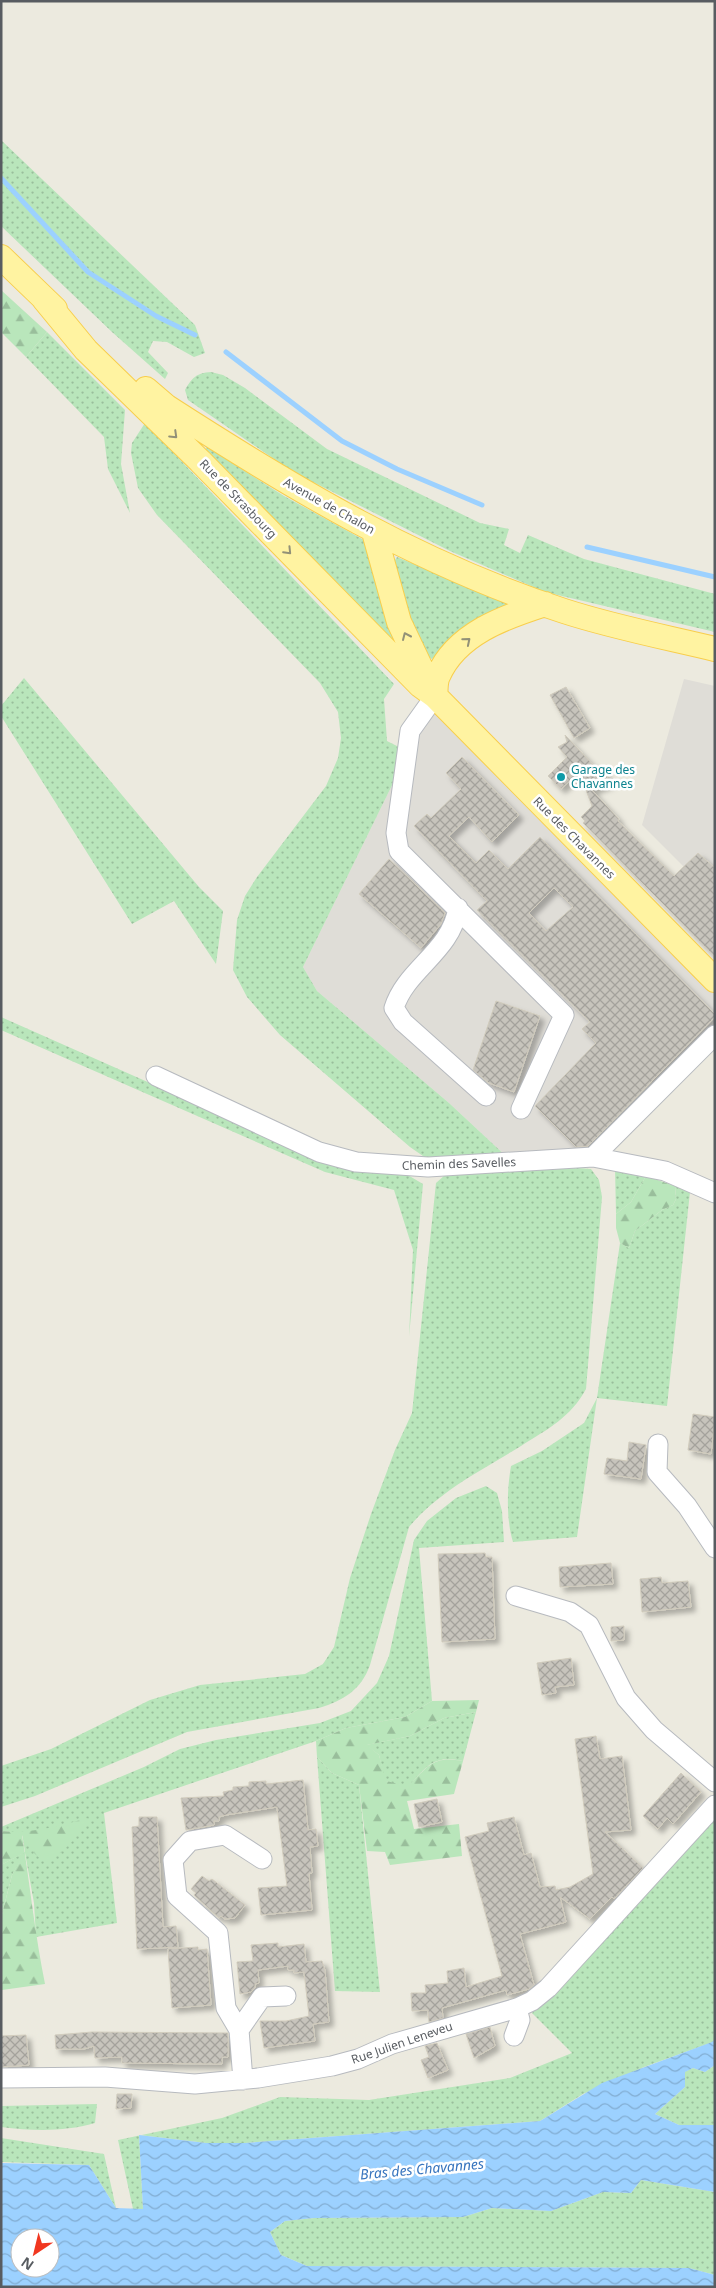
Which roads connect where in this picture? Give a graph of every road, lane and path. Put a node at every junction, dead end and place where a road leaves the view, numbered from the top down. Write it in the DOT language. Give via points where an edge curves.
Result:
graph roads {
  1 [pos="1,257"];
  2 [pos="44,299"];
  3 [pos="374,532"];
  4 [pos="545,604"];
  5 [pos="715,649"];
  6 [pos="435,696"];
  7 [pos="458,908"];
  8 [pos="715,980"];
  9 [pos="715,1035"];
  10 [pos="156,1076"];
  11 [pos="486,1096"];
  12 [pos="521,1109"];
  13 [pos="594,1157"];
  14 [pos="715,1193"];
  15 [pos="658,1444"];
  16 [pos="715,1548"];
  17 [pos="516,1596"];
  18 [pos="715,1782"];
  19 [pos="715,1805"];
  20 [pos="262,1859"];
  21 [pos="286,1996"];
  22 [pos="517,2008"];
  23 [pos="239,2030"];
  24 [pos="514,2036"];
  25 [pos="1,2078"];
  26 [pos="243,2080"];
  1 -- 2 [label="main road, Avenue de Chalon"];
  2 -- 3 [label="main road, Avenue de Chalon" via="167,407 287,483"];
  2 -- 6 [label="main road, Rue de Strasbourg, one-way" via="86,350 420,685"];
  3 -- 4 [label="main road, Avenue de Chalon" via="447,567"];
  6 -- 3 [label="main road, one-way" via="399,622"];
  4 -- 5 [label="main road, Avenue de Chalon"];
  6 -- 4 [label="main road, one-way" via="437,678 464,642 502,619"];
  6 -- 7 [label="street" via="410,731 396,833 399,851"];
  6 -- 8 [label="main road, Rue des Chavannes"];
  7 -- 11 [label="street" via="455,924 448,936 398,994 394,1008 402,1022"];
  7 -- 12 [label="street" via="564,1015"];
  9 -- 13 [label="street"];
  10 -- 13 [label="street, Chemin des Savelles" via="319,1152 356,1162 428,1167"];
  13 -- 14 [label="street, Chemin des Savelles" via="665,1171"];
  15 -- 16 [label="street" via="657,1472 687,1506"];
  17 -- 18 [label="street" via="570,1612 589,1625 626,1698 654,1730"];
  19 -- 22 [label="street, Rue Julien Leneveu" via="548,1988"];
  20 -- 23 [label="street" via="224,1835 190,1841 174,1860 177,1896 218,1933 226,2008"];
  21 -- 23 [label="street" via="262,1997"];
  22 -- 24 [label="street" via="520,2020"];
  22 -- 26 [label="street, Rue Julien Leneveu" via="392,2044 332,2066"];
  23 -- 26 [label="street"];
  25 -- 26 [label="street, Rue Julien Leneveu" via="104,2077 195,2084"];
}
